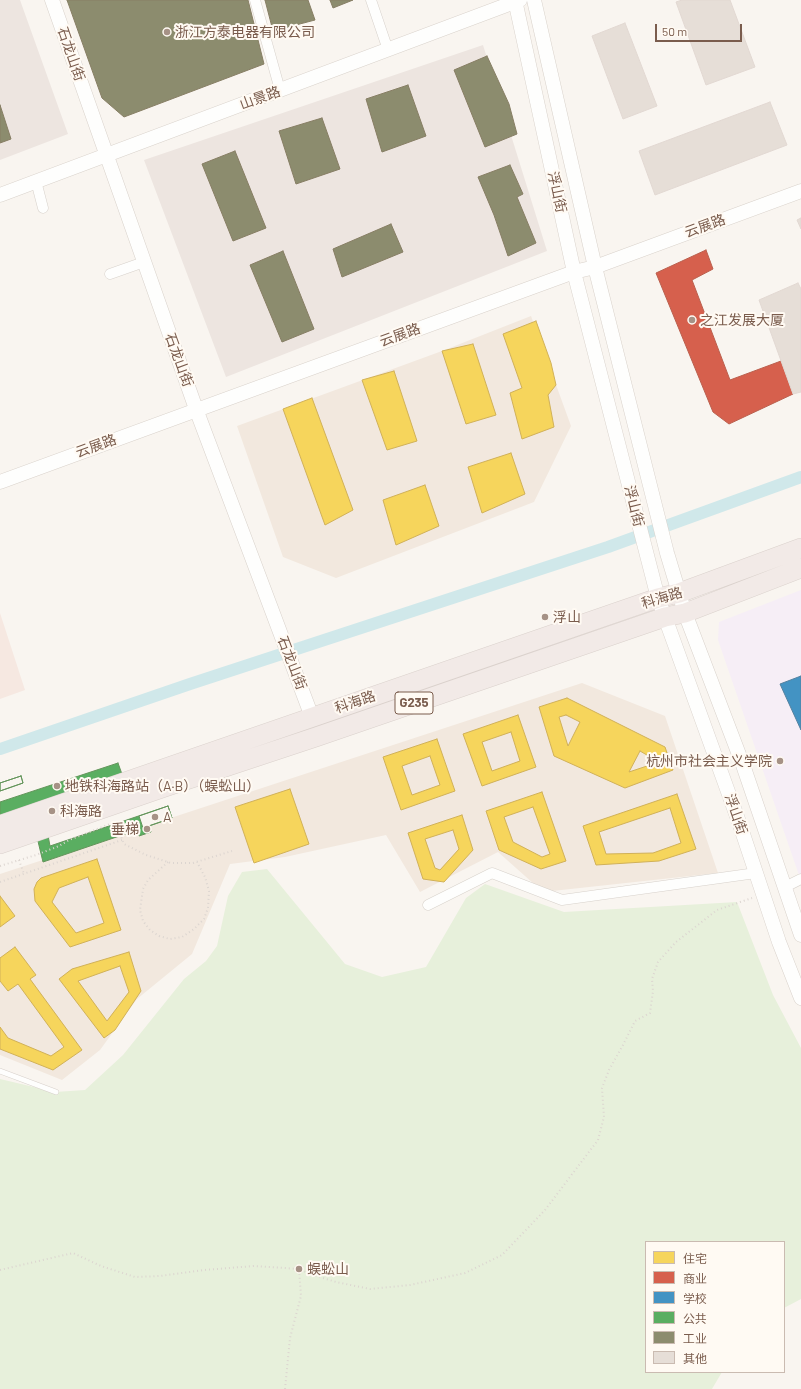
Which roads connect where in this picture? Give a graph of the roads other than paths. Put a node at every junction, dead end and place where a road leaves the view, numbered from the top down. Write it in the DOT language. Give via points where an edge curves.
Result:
graph roads {
  1 [pos="52,0"];
  2 [pos="255,0"];
  3 [pos="371,0"];
  4 [pos="534,0"];
  5 [pos="517,1"];
  6 [pos="388,50"];
  7 [pos="280,90"];
  8 [pos="106,155"];
  9 [pos="36,182"];
  10 [pos="801,191"];
  11 [pos="0,195"];
  12 [pos="43,208"];
  13 [pos="144,262"];
  14 [pos="595,267"];
  15 [pos="574,272"];
  16 [pos="110,274"];
  17 [pos="196,409"];
  18 [pos="0,482"];
  19 [pos="801,548"];
  20 [pos="801,568"];
  21 [pos="679,593"];
  22 [pos="658,598"];
  23 [pos="685,613"];
  24 [pos="665,617"];
  25 [pos="312,717"];
  26 [pos="0,825"];
  27 [pos="0,844"];
  28 [pos="756,873"];
  29 [pos="801,879"];
  30 [pos="784,887"];
  31 [pos="428,905"];
  32 [pos="801,936"];
  33 [pos="801,998"];
  34 [pos="0,1071"];
  35 [pos="56,1092"];
  1 -- 8 [label="street, 石龙山街"];
  2 -- 7 [label="street"];
  3 -- 6 [label="street"];
  4 -- 14 [label="street, 浮山街"];
  5 -- 6 [label="street, 山景路"];
  5 -- 15 [label="street, 浮山街"];
  6 -- 7 [label="street, 山景路"];
  7 -- 8 [label="street, 山景路"];
  8 -- 9 [label="street, 山景路"];
  8 -- 13 [label="street, 石龙山街"];
  9 -- 11 [label="street, 山景路"];
  9 -- 12 [label="street"];
  10 -- 14 [label="street, 云展路"];
  13 -- 16 [label="street"];
  13 -- 17 [label="street, 石龙山街"];
  14 -- 15 [label="street, 云展路"];
  14 -- 21 [label="street, 浮山街" via="666,553"];
  15 -- 17 [label="street, 云展路"];
  15 -- 22 [label="street, 浮山街"];
  17 -- 18 [label="street, 云展路"];
  17 -- 25 [label="street, 石龙山街"];
  19 -- 21 [label="highway, 科海路 / G235"];
  20 -- 23 [label="highway, 科海路 / G235"];
  21 -- 22 [label="highway, 科海路 / G235"];
  21 -- 23 [label="street, 浮山街"];
  22 -- 24 [label="street, 浮山街"];
  22 -- 25 [label="highway, 科海路 / G235"];
  23 -- 24 [label="highway, 科海路 / G235"];
  23 -- 30 [label="street, 浮山街" via="743,765"];
  24 -- 27 [label="highway, 科海路 / G235"];
  24 -- 28 [label="street, 浮山街"];
  25 -- 26 [label="highway, 科海路 / G235"];
  28 -- 31 [label="street" via="562,900 492,873"];
  28 -- 33 [label="street, 浮山街"];
  29 -- 30 [label="street"];
  30 -- 32 [label="street, 浮山街"];
  34 -- 35 [label="lane"];
}
